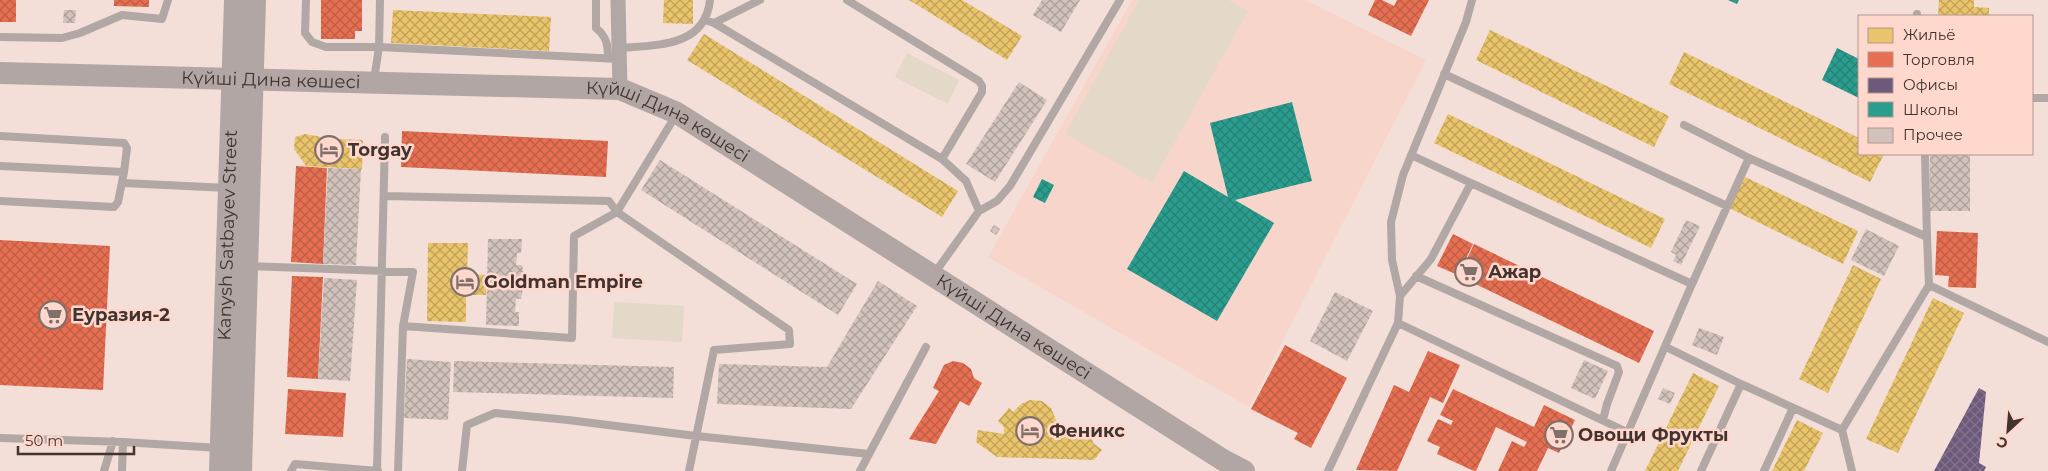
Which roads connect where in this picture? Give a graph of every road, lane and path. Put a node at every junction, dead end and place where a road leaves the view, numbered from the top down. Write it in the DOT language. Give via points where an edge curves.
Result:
graph roads {
  1 [pos="168,0"];
  2 [pos="235,0"];
  3 [pos="255,0"];
  4 [pos="306,0"];
  5 [pos="380,0"];
  6 [pos="596,0"];
  7 [pos="618,0"];
  8 [pos="710,0"];
  9 [pos="760,0"];
  10 [pos="847,0"];
  11 [pos="1120,0"];
  12 [pos="1472,0"];
  13 [pos="125,6"];
  14 [pos="122,15"];
  15 [pos="705,20"];
  16 [pos="714,23"];
  17 [pos="0,37"];
  18 [pos="379,47"];
  19 [pos="615,55"];
  20 [pos="0,73"];
  21 [pos="1444,74"];
  22 [pos="243,79"];
  23 [pos="374,82"];
  24 [pos="620,88"];
  25 [pos="2033,98"];
  26 [pos="2048,98"];
  27 [pos="677,113"];
  28 [pos="1684,125"];
  29 [pos="0,136"];
  30 [pos="385,137"];
  31 [pos="1411,155"];
  32 [pos="1925,155"];
  33 [pos="1750,158"];
  34 [pos="942,159"];
  35 [pos="0,166"];
  36 [pos="124,172"];
  37 [pos="123,183"];
  38 [pos="1471,183"];
  39 [pos="230,188"];
  40 [pos="384,196"];
  41 [pos="0,201"];
  42 [pos="1727,206"];
  43 [pos="978,211"];
  44 [pos="617,212"];
  45 [pos="1927,237"];
  46 [pos="247,266"];
  47 [pos="382,272"];
  48 [pos="933,276"];
  49 [pos="1416,276"];
  50 [pos="1692,284"];
  51 [pos="1929,286"];
  52 [pos="1400,296"];
  53 [pos="1398,323"];
  54 [pos="402,326"];
  55 [pos="2048,342"];
  56 [pos="926,347"];
  57 [pos="1666,347"];
  58 [pos="1741,384"];
  59 [pos="1793,408"];
  60 [pos="1604,420"];
  61 [pos="1842,430"];
  62 [pos="1629,433"];
  63 [pos="696,436"];
  64 [pos="0,438"];
  65 [pos="113,441"];
  66 [pos="123,442"];
  67 [pos="221,448"];
  68 [pos="869,454"];
  69 [pos="1220,466"];
  70 [pos="378,470"];
  71 [pos="104,471"];
  72 [pos="122,471"];
  73 [pos="220,471"];
  74 [pos="241,471"];
  75 [pos="291,471"];
  76 [pos="398,471"];
  77 [pos="462,471"];
  78 [pos="690,471"];
  79 [pos="860,471"];
  80 [pos="1244,471"];
  81 [pos="1328,471"];
  82 [pos="1611,471"];
  83 [pos="1701,471"];
  84 [pos="1764,471"];
  85 [pos="1852,471"];
  1 -- 14 [label="lane" via="162,19"];
  2 -- 22 [label="street, Kanysh Satbayev Street"];
  3 -- 22 [label="street, Kanysh Satbayev Street"];
  4 -- 18 [label="lane" via="305,33 312,42 326,47"];
  5 -- 18 [label="lane"];
  6 -- 19 [label="lane" via="596,28 603,33"];
  7 -- 19 [label="street"];
  8 -- 15 [label="lane"];
  9 -- 16 [label="lane"];
  10 -- 34 [label="lane" via="979,81 982,86 982,92"];
  11 -- 43 [label="lane" via="1010,186 997,202"];
  12 -- 21 [label="lane"];
  13 -- 14 [label="lane"];
  14 -- 17 [label="lane" via="62,38"];
  15 -- 16 [label="lane"];
  15 -- 19 [label="lane" via="690,36"];
  16 -- 34 [label="lane"];
  18 -- 19 [label="lane"];
  18 -- 23 [label="lane"];
  19 -- 24 [label="street"];
  20 -- 22 [label="street, Күйші Дина көшесі"];
  21 -- 31 [label="lane"];
  21 -- 42 [label="lane"];
  22 -- 23 [label="street, Күйші Дина көшесі"];
  22 -- 39 [label="street, Kanysh Satbayev Street"];
  22 -- 46 [label="street, Kanysh Satbayev Street"];
  23 -- 24 [label="street, Күйші Дина көшесі"];
  24 -- 27 [label="street, Күйші Дина көшесі"];
  25 -- 26 [label="lane"];
  27 -- 44 [label="lane"];
  27 -- 48 [label="street, Күйші Дина көшесі"];
  28 -- 33 [label="lane"];
  29 -- 36 [label="lane" via="124,143 127,148"];
  30 -- 40 [label="lane"];
  31 -- 38 [label="lane"];
  31 -- 52 [label="lane" via="1391,222 1392,260"];
  32 -- 45 [label="lane"];
  33 -- 42 [label="lane"];
  33 -- 45 [label="lane"];
  34 -- 43 [label="lane" via="966,181"];
  35 -- 36 [label="lane"];
  36 -- 37 [label="lane"];
  37 -- 39 [label="lane"];
  37 -- 41 [label="lane" via="114,207"];
  38 -- 49 [label="lane" via="1430,259"];
  38 -- 50 [label="lane"];
  39 -- 67 [label="street, Kanysh Satbayev Street"];
  40 -- 44 [label="lane" via="609,201"];
  40 -- 47 [label="lane"];
  42 -- 50 [label="lane"];
  43 -- 48 [label="lane"];
  44 -- 54 [label="lane" via="574,236 572,338"];
  44 -- 63 [label="lane" via="790,330 790,344 714,350"];
  45 -- 51 [label="lane"];
  46 -- 47 [label="lane"];
  46 -- 74 [label="street, Kanysh Satbayev Street"];
  47 -- 54 [label="lane" via="413,272"];
  47 -- 70 [label="lane"];
  48 -- 69 [label="street, Күйші Дина көшесі"];
  49 -- 52 [label="lane"];
  49 -- 60 [label="lane" via="1617,366 1619,372"];
  50 -- 57 [label="lane"];
  51 -- 55 [label="lane"];
  51 -- 61 [label="lane"];
  52 -- 53 [label="lane"];
  53 -- 60 [label="lane"];
  53 -- 81 [label="lane"];
  54 -- 76 [label="lane"];
  56 -- 68 [label="lane"];
  57 -- 58 [label="lane"];
  57 -- 62 [label="lane"];
  58 -- 59 [label="lane"];
  58 -- 83 [label="lane"];
  59 -- 61 [label="lane"];
  59 -- 84 [label="lane"];
  60 -- 62 [label="lane"];
  61 -- 85 [label="lane"];
  62 -- 82 [label="lane"];
  63 -- 68 [label="lane"];
  63 -- 77 [label="lane" via="495,413 466,425"];
  63 -- 78 [label="lane"];
  64 -- 65 [label="lane"];
  65 -- 66 [label="lane"];
  65 -- 71 [label="lane"];
  66 -- 67 [label="lane"];
  66 -- 72 [label="lane"];
  67 -- 73 [label="street, Kanysh Satbayev Street"];
  68 -- 79 [label="lane"];
  69 -- 80 [label="street, Күйші Дина көшесі"];
  70 -- 75 [label="lane" via="295,464"];
}
